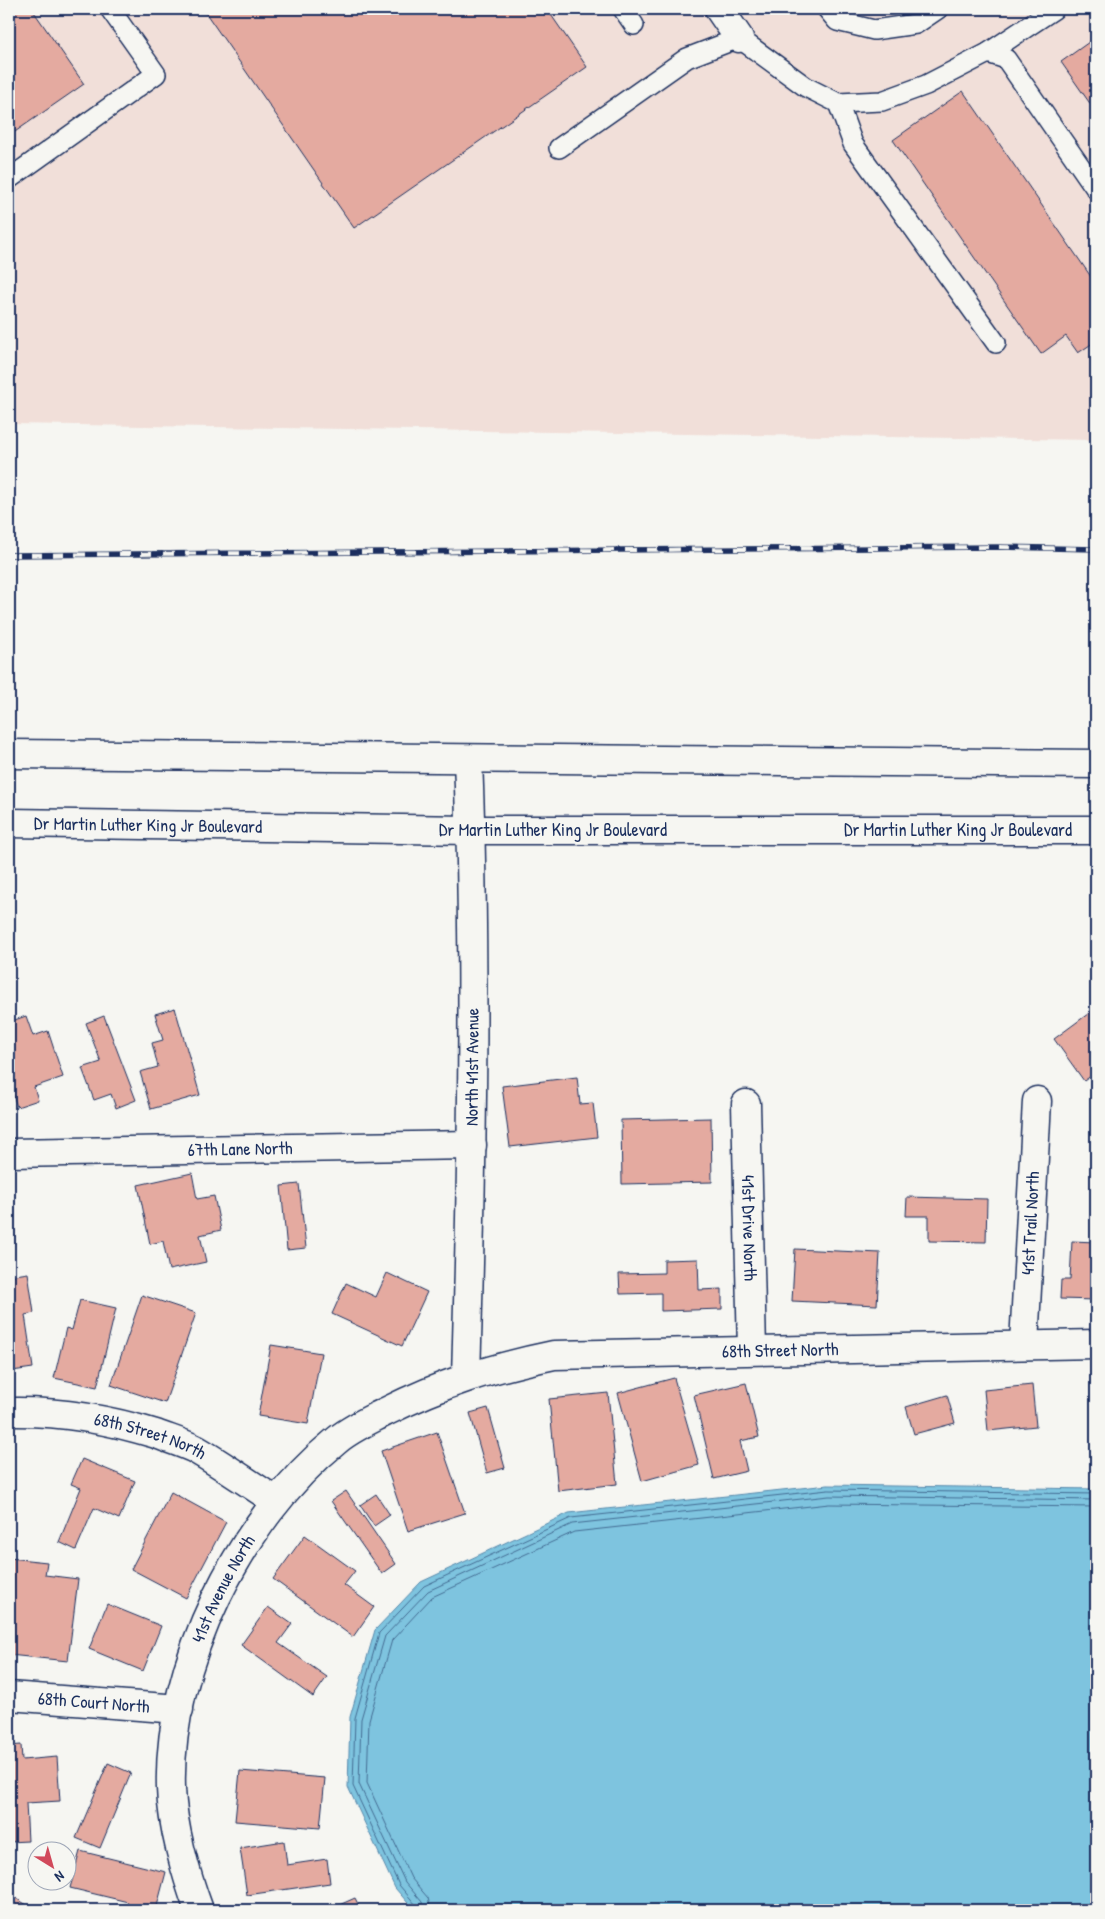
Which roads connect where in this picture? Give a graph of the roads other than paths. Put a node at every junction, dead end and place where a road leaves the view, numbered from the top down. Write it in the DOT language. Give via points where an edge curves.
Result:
graph roads {
  1 [pos="110,9"];
  2 [pos="623,9"];
  3 [pos="719,9"];
  4 [pos="827,9"];
  5 [pos="938,9"];
  6 [pos="1054,9"];
  7 [pos="634,25"];
  8 [pos="740,38"];
  9 [pos="988,53"];
  10 [pos="838,103"];
  11 [pos="559,148"];
  12 [pos="9,178"];
  13 [pos="1096,189"];
  14 [pos="996,343"];
  15 [pos="9,754"];
  16 [pos="468,759"];
  17 [pos="1096,764"];
  18 [pos="9,823"];
  19 [pos="470,830"];
  20 [pos="1096,830"];
  21 [pos="1037,1101"];
  22 [pos="746,1104"];
  23 [pos="472,1145"];
  24 [pos="9,1153"];
  25 [pos="1024,1344"];
  26 [pos="1096,1344"];
  27 [pos="752,1350"];
  28 [pos="466,1377"];
  29 [pos="9,1412"];
  30 [pos="276,1501"];
  31 [pos="9,1696"];
  32 [pos="179,1710"];
  33 [pos="199,1910"];
  1 -- 12 [label="lane" via="156,74"];
  2 -- 7 [label="lane"];
  3 -- 8 [label="street"];
  4 -- 5 [label="lane" via="837,21 874,30 916,24"];
  6 -- 9 [label="lane"];
  8 -- 10 [label="lane" via="806,87"];
  8 -- 11 [label="lane" via="687,58"];
  9 -- 10 [label="lane" via="926,85 882,101"];
  9 -- 13 [label="lane" via="1006,59"];
  10 -- 14 [label="lane" via="853,144"];
  15 -- 16 [label="street"];
  16 -- 17 [label="street"];
  16 -- 19 [label="street, North 41st Avenue"];
  18 -- 19 [label="street, Dr Martin Luther King Jr Boulevard"];
  19 -- 20 [label="street, Dr Martin Luther King Jr Boulevard"];
  19 -- 23 [label="street, North 41st Avenue"];
  21 -- 25 [label="street, 41st Trail North"];
  22 -- 27 [label="street, 41st Drive North"];
  23 -- 24 [label="street, 67th Lane North"];
  23 -- 28 [label="street, North 41st Avenue"];
  25 -- 26 [label="street, 68th Street North"];
  25 -- 27 [label="street, 68th Street North"];
  27 -- 28 [label="street, 68th Street North" via="554,1355"];
  28 -- 30 [label="street, 41st Avenue North" via="422,1394 336,1440"];
  29 -- 30 [label="street, 68th Street North" via="39,1411 90,1418 174,1440 194,1449"];
  30 -- 32 [label="street, 41st Avenue North" via="238,1556 207,1615 192,1656"];
  31 -- 32 [label="street, 68th Court North"];
  32 -- 33 [label="street, 41st Avenue North" via="170,1788 187,1876"];
}
